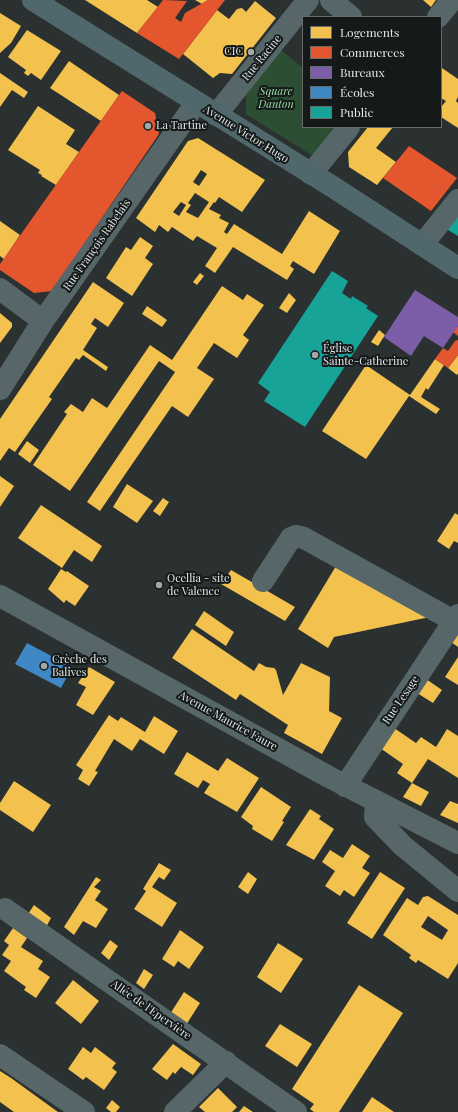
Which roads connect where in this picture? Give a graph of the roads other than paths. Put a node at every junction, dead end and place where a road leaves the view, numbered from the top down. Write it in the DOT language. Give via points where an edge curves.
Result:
graph roads {
  1 [pos="33,0"];
  2 [pos="308,0"];
  3 [pos="331,0"];
  4 [pos="452,0"];
  5 [pos="350,16"];
  6 [pos="439,16"];
  7 [pos="196,103"];
  8 [pos="216,115"];
  9 [pos="348,128"];
  10 [pos="311,174"];
  11 [pos="458,200"];
  12 [pos="422,245"];
  13 [pos="458,268"];
  14 [pos="0,290"];
  15 [pos="43,322"];
  16 [pos="0,389"];
  17 [pos="263,581"];
  18 [pos="0,596"];
  19 [pos="456,618"];
  20 [pos="345,786"];
  21 [pos="376,802"];
  22 [pos="450,839"];
  23 [pos="438,873"];
  24 [pos="458,891"];
  25 [pos="5,909"];
  26 [pos="0,1055"];
  27 [pos="226,1062"];
  28 [pos="84,1112"];
  29 [pos="175,1112"];
  30 [pos="296,1112"];
  1 -- 7 [label="main road, Avenue Victor Hugo"];
  2 -- 8 [label="street, Rue Racine"];
  3 -- 5 [label="street"];
  4 -- 6 [label="street"];
  7 -- 8 [label="main road, Avenue Victor Hugo"];
  7 -- 15 [label="street, Rue François Rabelais"];
  8 -- 10 [label="main road, Avenue Victor Hugo"];
  9 -- 10 [label="street"];
  10 -- 12 [label="main road, Avenue Victor Hugo"];
  11 -- 12 [label="street"];
  12 -- 13 [label="main road, Avenue Victor Hugo"];
  14 -- 15 [label="street"];
  15 -- 16 [label="street, Rue François Rabelais"];
  17 -- 19 [label="street" via="291,538 296,536"];
  18 -- 20 [label="street, Avenue Maurice Faure"];
  19 -- 20 [label="street, Rue Lesage"];
  20 -- 21 [label="street, Avenue Maurice Faure"];
  21 -- 22 [label="street, Avenue Maurice Faure"];
  21 -- 23 [label="street" via="375,817 403,846"];
  22 -- 23 [label="street" via="434,860"];
  23 -- 24 [label="street"];
  25 -- 27 [label="street, Allée de l'Epervière"];
  26 -- 28 [label="street"];
  27 -- 29 [label="street"];
  27 -- 30 [label="street, Allée de l'Epervière"];
}
